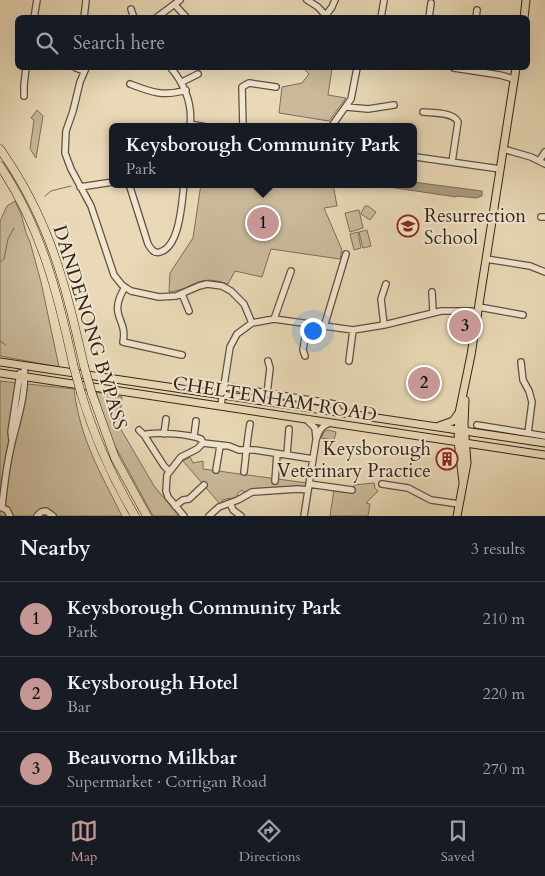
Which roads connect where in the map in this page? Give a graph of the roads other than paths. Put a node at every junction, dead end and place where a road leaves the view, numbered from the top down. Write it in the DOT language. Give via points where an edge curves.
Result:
graph roads {
  1 [pos="37,0"];
  2 [pos="86,0"];
  3 [pos="180,0"];
  4 [pos="307,0"];
  5 [pos="335,0"];
  6 [pos="384,0"];
  7 [pos="526,0"];
  8 [pos="431,3"];
  9 [pos="175,5"];
  10 [pos="131,9"];
  11 [pos="477,10"];
  12 [pos="34,15"];
  13 [pos="84,15"];
  14 [pos="133,15"];
  15 [pos="160,15"];
  16 [pos="184,15"];
  17 [pos="326,15"];
  18 [pos="328,15"];
  19 [pos="382,15"];
  20 [pos="429,15"];
  21 [pos="476,15"];
  22 [pos="524,15"];
  23 [pos="26,70"];
  24 [pos="85,70"];
  25 [pos="173,70"];
  26 [pos="357,70"];
  27 [pos="474,70"];
  28 [pos="198,74"];
  29 [pos="515,74"];
  30 [pos="182,82"];
  31 [pos="130,84"];
  32 [pos="276,87"];
  33 [pos="186,90"];
  34 [pos="24,96"];
  35 [pos="394,106"];
  36 [pos="347,107"];
  37 [pos="423,112"];
  38 [pos="190,123"];
  39 [pos="243,123"];
  40 [pos="334,123"];
  41 [pos="0,149"];
  42 [pos="503,151"];
  43 [pos="545,153"];
  44 [pos="417,157"];
  45 [pos="452,162"];
  46 [pos="542,163"];
  47 [pos="0,166"];
  48 [pos="500,169"];
  49 [pos="109,182"];
  50 [pos="80,186"];
  51 [pos="130,188"];
  52 [pos="183,188"];
  53 [pos="346,254"];
  54 [pos="486,259"];
  55 [pos="291,271"];
  56 [pos="545,272"];
  57 [pos="386,284"];
  58 [pos="125,287"];
  59 [pos="432,292"];
  60 [pos="182,294"];
  61 [pos="478,310"];
  62 [pos="189,311"];
  63 [pos="433,312"];
  64 [pos="523,315"];
  65 [pos="274,319"];
  66 [pos="252,323"];
  67 [pos="308,325"];
  68 [pos="384,325"];
  69 [pos="324,327"];
  70 [pos="353,330"];
  71 [pos="182,355"];
  72 [pos="305,356"];
  73 [pos="0,362"];
  74 [pos="268,362"];
  75 [pos="349,362"];
  76 [pos="521,362"];
  77 [pos="23,366"];
  78 [pos="0,373"];
  79 [pos="22,376"];
  80 [pos="466,384"];
  81 [pos="224,386"];
  82 [pos="267,394"];
  83 [pos="222,395"];
  84 [pos="221,406"];
  85 [pos="338,412"];
  86 [pos="458,413"];
  87 [pos="166,419"];
  88 [pos="306,419"];
  89 [pos="464,419"];
  90 [pos="196,421"];
  91 [pos="332,423"];
  92 [pos="250,424"];
  93 [pos="477,425"];
  94 [pos="434,426"];
  95 [pos="289,429"];
  96 [pos="139,430"];
  97 [pos="461,431"];
  98 [pos="528,433"];
  99 [pos="164,434"];
  100 [pos="480,434"];
  101 [pos="145,436"];
  102 [pos="194,436"];
  103 [pos="545,436"];
  104 [pos="316,440"];
  105 [pos="462,441"];
  106 [pos="203,443"];
  107 [pos="545,443"];
  108 [pos="481,444"];
  109 [pos="220,446"];
  110 [pos="246,450"];
  111 [pos="277,454"];
  112 [pos="545,454"];
  113 [pos="287,455"];
  114 [pos="467,457"];
  115 [pos="313,459"];
  116 [pos="216,470"];
  117 [pos="169,472"];
  118 [pos="244,472"];
  119 [pos="275,481"];
  120 [pos="462,482"];
  121 [pos="382,484"];
  122 [pos="204,485"];
  123 [pos="309,487"];
  124 [pos="352,490"];
  125 [pos="230,503"];
  126 [pos="459,504"];
  127 [pos="175,506"];
  128 [pos="1,507"];
  129 [pos="12,516"];
  130 [pos="37,516"];
  131 [pos="54,516"];
  132 [pos="135,516"];
  133 [pos="147,516"];
  134 [pos="184,516"];
  135 [pos="209,516"];
  136 [pos="241,516"];
  137 [pos="304,516"];
  138 [pos="458,516"];
  1 -- 12 [label="street"];
  2 -- 13 [label="street"];
  3 -- 9 [label="street"];
  4 -- 17 [label="street"];
  5 -- 18 [label="street"];
  6 -- 19 [label="street"];
  7 -- 22 [label="main road"];
  8 -- 20 [label="street"];
  9 -- 15 [label="street"];
  9 -- 16 [label="street"];
  10 -- 14 [label="street"];
  11 -- 21 [label="street"];
  23 -- 34 [label="street"];
  24 -- 50 [label="street" via="64,142 68,164"];
  25 -- 30 [label="street"];
  26 -- 36 [label="street"];
  27 -- 29 [label="street"];
  28 -- 30 [label="street"];
  29 -- 42 [label="main road"];
  30 -- 33 [label="street"];
  31 -- 33 [label="street" via="159,94"];
  32 -- 39 [label="street" via="249,83 242,87"];
  33 -- 38 [label="street"];
  35 -- 36 [label="street"];
  36 -- 40 [label="street"];
  37 -- 45 [label="street" via="459,117"];
  41 -- 133 [label="highway, DANDENONG BYPASS, bridge" via="28,192 58,262 92,394 115,458"];
  42 -- 46 [label="street"];
  42 -- 48 [label="main road"];
  43 -- 46 [label="street"];
  44 -- 45 [label="street"];
  45 -- 48 [label="street"];
  47 -- 132 [label="highway, DANDENONG BYPASS, bridge" via="39,240 52,276 80,393 101,450"];
  48 -- 54 [label="main road"];
  49 -- 50 [label="street"];
  50 -- 58 [label="street" via="94,214 112,270"];
  51 -- 52 [label="street" via="148,244 157,253 168,247 176,233"];
  53 -- 69 [label="street"];
  54 -- 56 [label="street" via="530,266"];
  54 -- 61 [label="main road"];
  55 -- 65 [label="street"];
  57 -- 68 [label="street" via="381,299"];
  58 -- 60 [label="street" via="136,293 159,297"];
  58 -- 71 [label="street" via="117,308 124,333 123,342"];
  59 -- 63 [label="street"];
  60 -- 62 [label="street"];
  60 -- 66 [label="street" via="199,286 222,286 244,304"];
  61 -- 63 [label="street"];
  61 -- 64 [label="street"];
  61 -- 80 [label="main road"];
  63 -- 68 [label="street"];
  65 -- 66 [label="street"];
  65 -- 67 [label="street"];
  66 -- 81 [label="street" via="233,340"];
  67 -- 69 [label="street"];
  67 -- 72 [label="street" via="303,350"];
  68 -- 70 [label="street"];
  69 -- 70 [label="street"];
  70 -- 75 [label="street"];
  73 -- 77 [label="main road, CHELTENHAM ROAD"];
  74 -- 82 [label="street"];
  76 -- 98 [label="street" via="523,380 532,402"];
  77 -- 79 [label="street"];
  77 -- 83 [label="main road, CHELTENHAM ROAD"];
  78 -- 79 [label="main road, CHELTENHAM ROAD"];
  79 -- 84 [label="main road, CHELTENHAM ROAD"];
  79 -- 128 [label="street"];
  80 -- 86 [label="main road"];
  80 -- 89 [label="main road"];
  81 -- 82 [label="street, CHELTENHAM ROAD"];
  81 -- 83 [label="street"];
  82 -- 85 [label="street, CHELTENHAM ROAD" via="329,403 335,405"];
  83 -- 84 [label="street"];
  83 -- 85 [label="main road, CHELTENHAM ROAD"];
  84 -- 88 [label="main road, CHELTENHAM ROAD"];
  85 -- 94 [label="main road, CHELTENHAM ROAD"];
  86 -- 94 [label="main road" via="453,421"];
  86 -- 97 [label="main road"];
  87 -- 99 [label="street"];
  88 -- 91 [label="main road, CHELTENHAM ROAD"];
  88 -- 104 [label="street" via="315,428"];
  89 -- 97 [label="main road"];
  89 -- 100 [label="main road"];
  90 -- 102 [label="street"];
  91 -- 104 [label="street" via="323,427"];
  91 -- 105 [label="main road, CHELTENHAM ROAD"];
  92 -- 110 [label="street"];
  93 -- 98 [label="street"];
  94 -- 97 [label="main road, CHELTENHAM ROAD"];
  95 -- 113 [label="street"];
  96 -- 101 [label="street"];
  97 -- 100 [label="main road, CHELTENHAM ROAD"];
  97 -- 105 [label="main road"];
  98 -- 103 [label="street"];
  99 -- 101 [label="street"];
  99 -- 102 [label="street"];
  100 -- 107 [label="main road, CHELTENHAM ROAD"];
  101 -- 117 [label="street"];
  102 -- 106 [label="street"];
  104 -- 115 [label="street"];
  105 -- 108 [label="main road, CHELTENHAM ROAD"];
  105 -- 114 [label="main road"];
  105 -- 120 [label="main road"];
  106 -- 109 [label="street"];
  106 -- 117 [label="street" via="183,455"];
  108 -- 112 [label="main road, CHELTENHAM ROAD"];
  108 -- 114 [label="main road"];
  109 -- 110 [label="street"];
  109 -- 116 [label="street"];
  110 -- 111 [label="street"];
  110 -- 118 [label="street"];
  111 -- 113 [label="street"];
  111 -- 119 [label="street"];
  113 -- 115 [label="street"];
  114 -- 120 [label="main road"];
  115 -- 123 [label="street"];
  117 -- 127 [label="street" via="165,486"];
  120 -- 126 [label="main road"];
  121 -- 126 [label="street" via="408,488 431,500"];
  122 -- 127 [label="street"];
  123 -- 124 [label="street"];
  123 -- 125 [label="street" via="252,492"];
  123 -- 137 [label="street"];
  125 -- 135 [label="street"];
  125 -- 136 [label="street"];
  126 -- 138 [label="main road"];
  127 -- 134 [label="street"];
  128 -- 129 [label="street"];
  130 -- 131 [label="street" via="46,511"];
}
